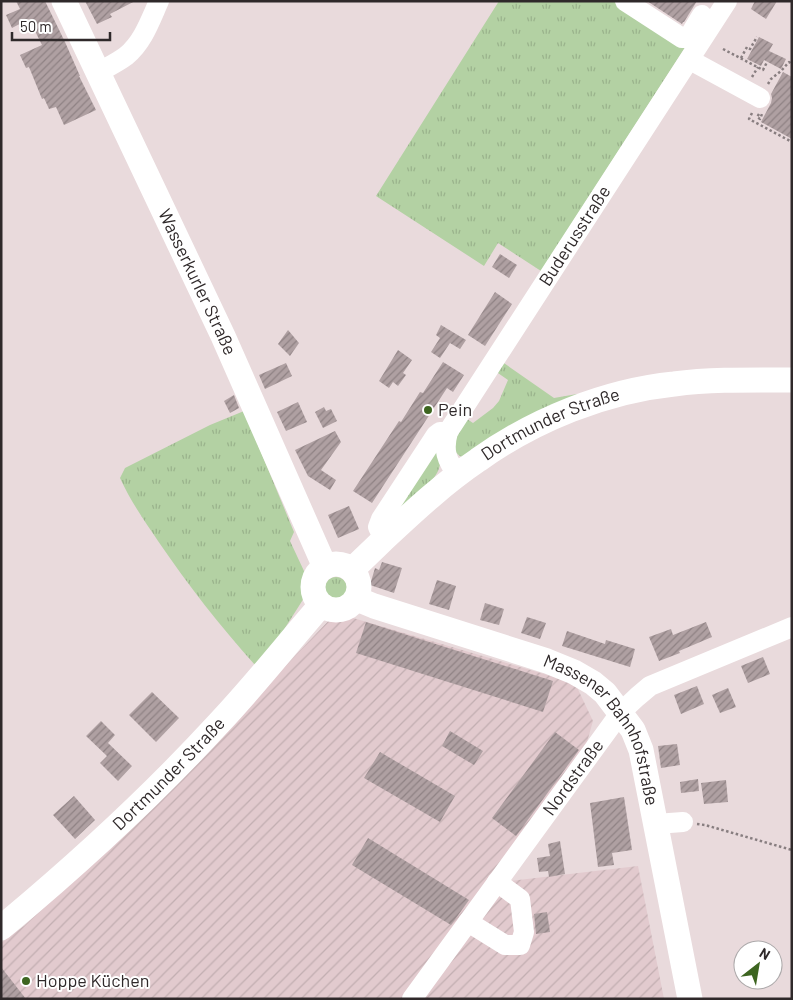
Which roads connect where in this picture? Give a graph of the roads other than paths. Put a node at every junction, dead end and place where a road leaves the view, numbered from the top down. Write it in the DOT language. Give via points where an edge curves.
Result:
graph roads {
  1 [pos="64,1"];
  2 [pos="158,1"];
  3 [pos="625,1"];
  4 [pos="711,1"];
  5 [pos="727,1"];
  6 [pos="690,60"];
  7 [pos="98,72"];
  8 [pos="760,98"];
  9 [pos="792,380"];
  10 [pos="448,432"];
  11 [pos="458,474"];
  12 [pos="384,539"];
  13 [pos="316,569"];
  14 [pos="352,570"];
  15 [pos="318,606"];
  16 [pos="354,607"];
  17 [pos="792,626"];
  18 [pos="620,712"];
  19 [pos="684,822"];
  20 [pos="656,824"];
  21 [pos="497,882"];
  22 [pos="468,922"];
  23 [pos="1,928"];
  24 [pos="412,999"];
  25 [pos="690,999"];
  1 -- 7 [label="main road, Wasserkurler Straße"];
  2 -- 7 [label="street" via="138,44 124,57"];
  3 -- 4 [label="street" via="682,38 688,38"];
  5 -- 6 [label="street, Buderusstraße"];
  6 -- 8 [label="street"];
  6 -- 10 [label="street, Buderusstraße"];
  7 -- 13 [label="main road, Wasserkurler Straße" via="223,336"];
  9 -- 11 [label="main road, Dortmunder Straße" via="719,380 627,392 538,424"];
  10 -- 11 [label="street" via="446,453"];
  10 -- 12 [label="street" via="436,435 381,519 378,527"];
  11 -- 12 [label="main road, Dortmunder Straße"];
  12 -- 14 [label="main road, Dortmunder Straße"];
  13 -- 14 [label="main road" via="334,564"];
  13 -- 15 [label="main road" via="313,589"];
  14 -- 16 [label="main road" via="359,582"];
  15 -- 16 [label="main road" via="338,611 353,604"];
  15 -- 23 [label="main road, Dortmunder Straße" via="220,722 166,779"];
  16 -- 18 [label="main road, Massener Bahnhofstraße" via="374,606 574,672 605,693"];
  17 -- 18 [label="street, Nordstraße" via="650,686"];
  18 -- 20 [label="main road, Massener Bahnhofstraße" via="633,730 641,750"];
  18 -- 21 [label="street, Nordstraße"];
  19 -- 20 [label="street"];
  20 -- 25 [label="main road, Massener Bahnhofstraße"];
  21 -- 22 [label="street, Nordstraße"];
  21 -- 22 [label="street" via="520,899 524,932 520,945 506,945"];
  22 -- 24 [label="street, Nordstraße"];
}
